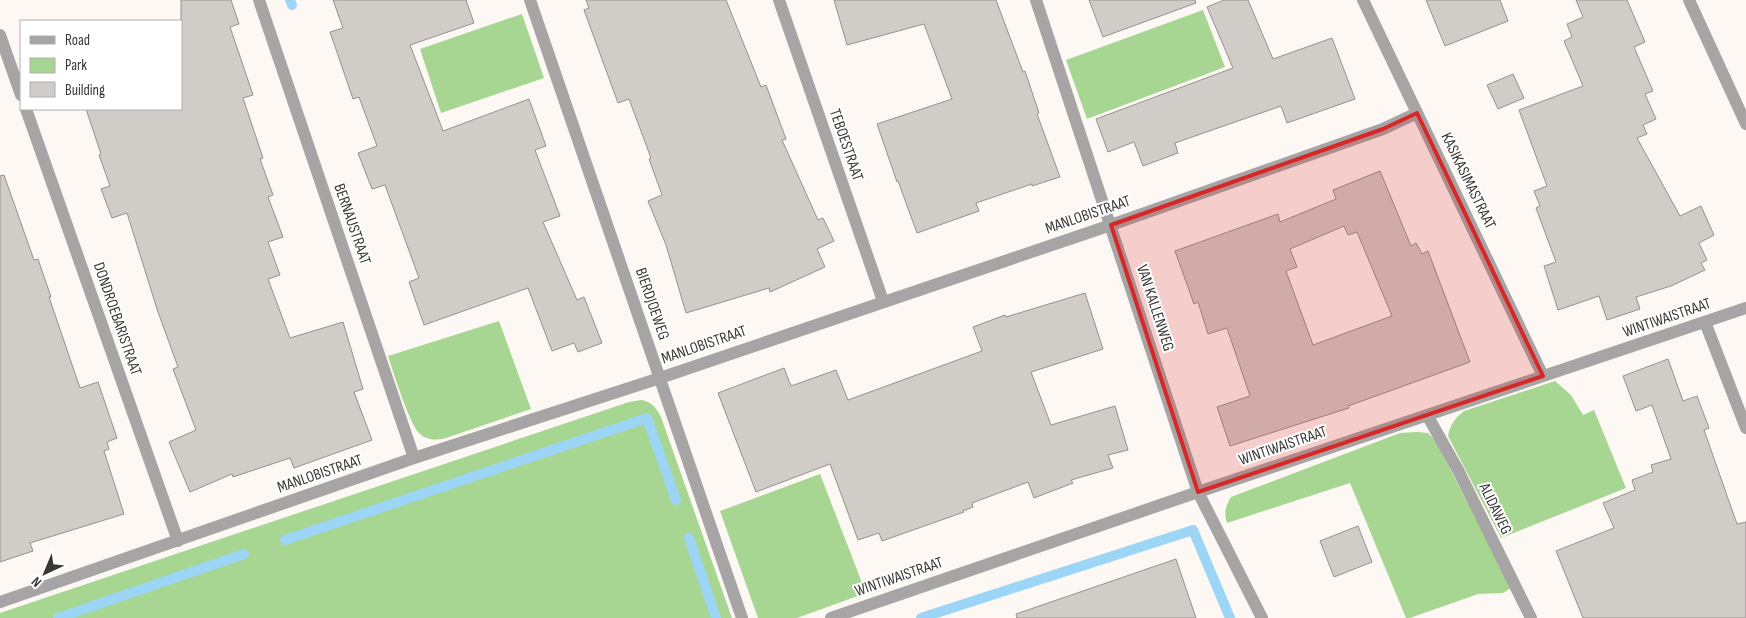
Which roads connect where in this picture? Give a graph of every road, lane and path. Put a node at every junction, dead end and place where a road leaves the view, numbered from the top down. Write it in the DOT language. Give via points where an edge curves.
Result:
graph roads {
  1 [pos="259,0"];
  2 [pos="530,0"];
  3 [pos="779,0"];
  4 [pos="1036,0"];
  5 [pos="1363,0"];
  6 [pos="1689,0"];
  7 [pos="0,35"];
  8 [pos="20,92"];
  9 [pos="26,110"];
  10 [pos="1417,113"];
  11 [pos="1746,124"];
  12 [pos="1111,225"];
  13 [pos="883,301"];
  14 [pos="1746,308"];
  15 [pos="1705,322"];
  16 [pos="1543,376"];
  17 [pos="660,378"];
  18 [pos="1427,415"];
  19 [pos="1746,428"];
  20 [pos="414,458"];
  21 [pos="1198,492"];
  22 [pos="178,540"];
  23 [pos="0,602"];
  24 [pos="742,618"];
  25 [pos="831,618"];
  26 [pos="1262,618"];
  27 [pos="1531,618"];
  1 -- 20 [label="street, BERNAUSTRAAT"];
  2 -- 17 [label="street, BIERDJOEWEG"];
  3 -- 13 [label="street, TEBOESTRAAT"];
  4 -- 12 [label="street, VAN KALLENWEG"];
  5 -- 10 [label="street, KASIKASIMASTRAAT"];
  6 -- 11 [label="street"];
  7 -- 8 [label="street"];
  9 -- 22 [label="street, DONDROEBARISTRAAT"];
  10 -- 12 [label="street, MANLOBISTRAAT" via="1383,129"];
  10 -- 16 [label="street, KASIKASIMASTRAAT"];
  12 -- 13 [label="street, MANLOBISTRAAT"];
  12 -- 21 [label="street, VAN KALLENWEG"];
  13 -- 17 [label="street, MANLOBISTRAAT"];
  14 -- 15 [label="street, WINTIWAISTRAAT"];
  15 -- 16 [label="street, WINTIWAISTRAAT"];
  15 -- 19 [label="street"];
  16 -- 18 [label="street, WINTIWAISTRAAT"];
  17 -- 20 [label="street, MANLOBISTRAAT"];
  17 -- 24 [label="street, BIERDJOEWEG"];
  18 -- 21 [label="street, WINTIWAISTRAAT"];
  18 -- 27 [label="street, ALIDAWEG" via="1458,470"];
  20 -- 22 [label="street, MANLOBISTRAAT"];
  21 -- 25 [label="street, WINTIWAISTRAAT"];
  21 -- 26 [label="street, VAN KALLENWEG"];
  22 -- 23 [label="street, MANLOBISTRAAT"];
}
